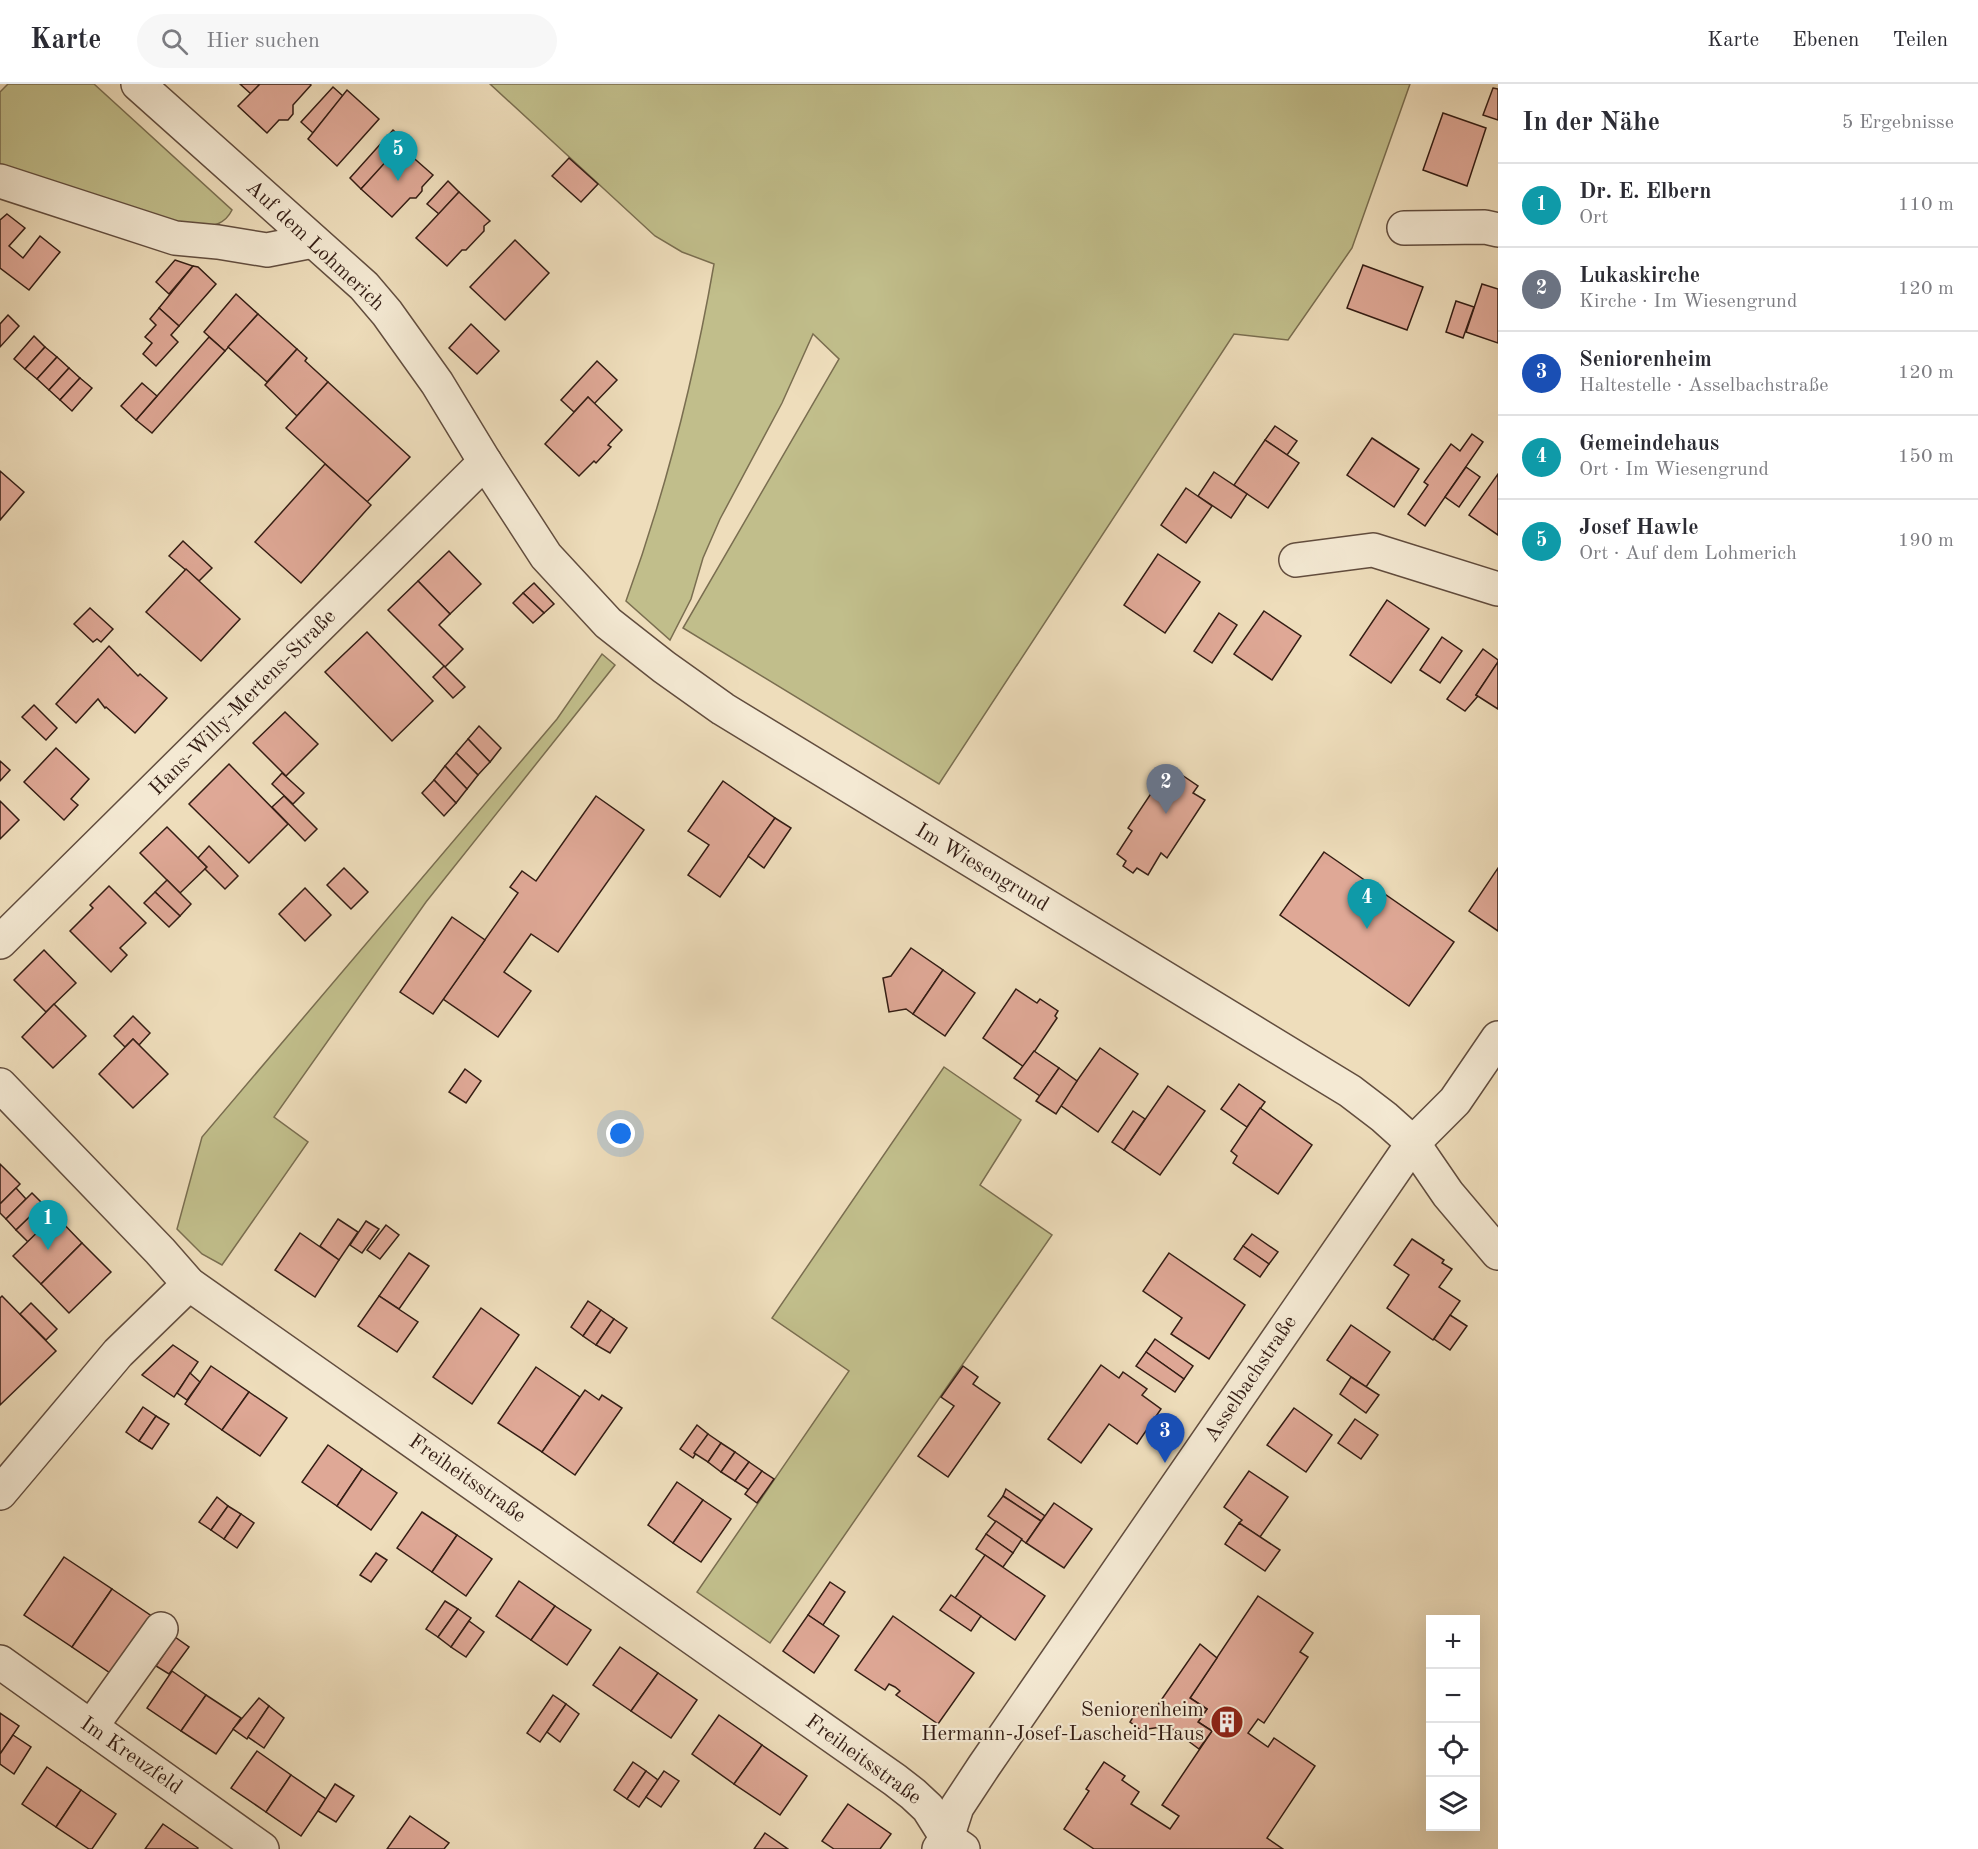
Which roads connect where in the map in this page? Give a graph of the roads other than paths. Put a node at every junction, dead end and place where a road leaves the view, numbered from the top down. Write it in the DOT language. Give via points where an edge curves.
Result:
graph roads {
  1 [pos="138,84"];
  2 [pos="0,181"];
  3 [pos="1404,228"];
  4 [pos="1498,230"];
  5 [pos="313,241"];
  6 [pos="484,462"];
  7 [pos="1296,560"];
  8 [pos="1498,589"];
  9 [pos="0,942"];
  10 [pos="1498,1038"];
  11 [pos="0,1085"];
  12 [pos="1413,1143"];
  13 [pos="1498,1253"];
  14 [pos="189,1284"];
  15 [pos="0,1493"];
  16 [pos="161,1629"];
  17 [pos="0,1662"];
  18 [pos="91,1727"];
  19 [pos="950,1845"];
  20 [pos="262,1849"];
  1 -- 5 [label="street, Auf dem Lohmerich"];
  2 -- 5 [label="street" via="175,238 267,250"];
  3 -- 4 [label="street"];
  5 -- 6 [label="street, Auf dem Lohmerich" via="364,286 387,313 437,383"];
  6 -- 9 [label="street, Hans-Willy-Mertens-Straße"];
  6 -- 12 [label="street, Im Wiesengrund" via="546,555 608,623 664,667 723,710 1350,1091"];
  7 -- 8 [label="street" via="1373,550"];
  10 -- 12 [label="street, Asselbachstraße" via="1455,1101"];
  11 -- 14 [label="street"];
  12 -- 13 [label="street, Im Wiesengrund" via="1448,1194"];
  12 -- 19 [label="street, Asselbachstraße" via="974,1779 957,1807"];
  14 -- 15 [label="street" via="118,1353"];
  14 -- 19 [label="street, Freiheitsstraße" via="895,1780 928,1808"];
  16 -- 18 [label="street"];
  17 -- 18 [label="street, Im Kreuzfeld"];
  18 -- 20 [label="street, Im Kreuzfeld"];
}
